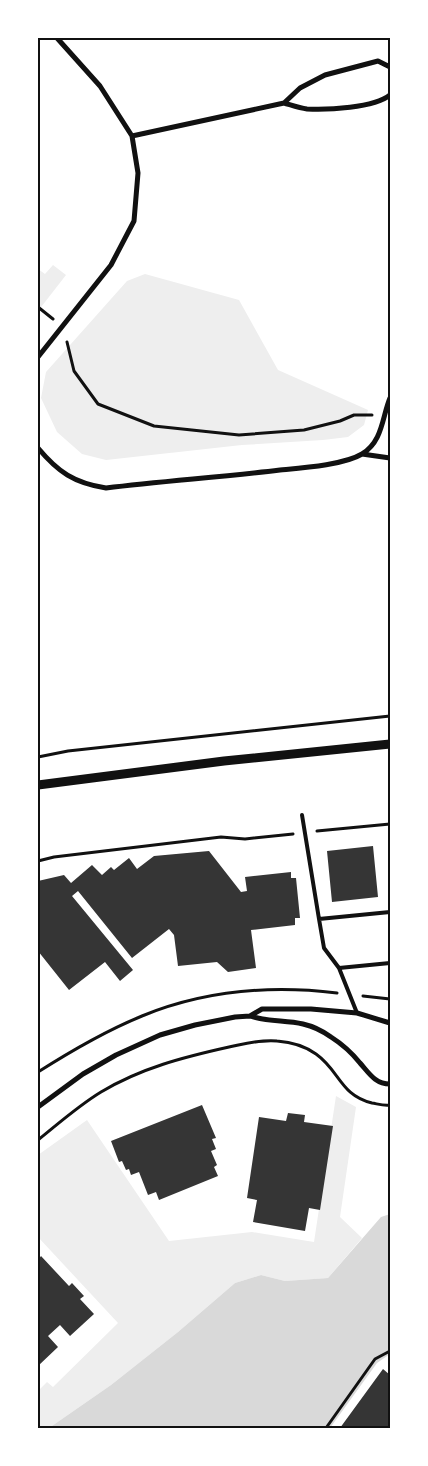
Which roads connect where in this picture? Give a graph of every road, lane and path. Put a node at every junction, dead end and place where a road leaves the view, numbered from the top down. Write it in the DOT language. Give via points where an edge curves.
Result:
graph roads {
  1 [pos="57,38"];
  2 [pos="390,67"];
  3 [pos="390,95"];
  4 [pos="284,103"];
  5 [pos="132,136"];
  6 [pos="38,307"];
  7 [pos="63,327"];
  8 [pos="38,357"];
  9 [pos="390,398"];
  10 [pos="385,417"];
  11 [pos="38,448"];
  12 [pos="362,454"];
  13 [pos="390,458"];
  14 [pos="390,716"];
  15 [pos="390,744"];
  16 [pos="38,756"];
  17 [pos="38,784"];
  18 [pos="302,815"];
  19 [pos="390,824"];
  20 [pos="305,833"];
  21 [pos="38,861"];
  22 [pos="390,912"];
  23 [pos="319,919"];
  24 [pos="390,963"];
  25 [pos="338,968"];
  26 [pos="357,1013"];
  27 [pos="250,1016"];
  28 [pos="390,1023"];
  29 [pos="390,1084"];
  30 [pos="390,1105"];
  31 [pos="38,1107"];
  32 [pos="38,1140"];
  33 [pos="390,1351"];
  34 [pos="326,1428"];
  1 -- 5 [label="street" via="100,86"];
  2 -- 4 [label="street" via="378,61 325,75 300,88"];
  3 -- 4 [label="street" via="384,100 339,109 305,109"];
  4 -- 5 [label="street"];
  5 -- 7 [label="street" via="138,173 134,221 111,265"];
  6 -- 7 [label="path"];
  7 -- 8 [label="street"];
  7 -- 10 [label="path" via="74,371 98,404 154,426 239,435 304,430 354,415"];
  9 -- 10 [label="street"];
  10 -- 12 [label="street" via="371,445"];
  11 -- 12 [label="street" via="63,473 106,488 305,468"];
  12 -- 13 [label="street"];
  14 -- 16 [label="path"];
  15 -- 17 [label="street"];
  18 -- 20 [label="lane"];
  19 -- 20 [label="path"];
  20 -- 21 [label="path" via="245,839 221,837"];
  20 -- 23 [label="lane"];
  22 -- 23 [label="lane"];
  23 -- 25 [label="lane" via="324,948"];
  24 -- 25 [label="lane"];
  25 -- 26 [label="lane"];
  26 -- 27 [label="street" via="262,1009"];
  26 -- 28 [label="street"];
  27 -- 29 [label="street" via="263,1021 305,1024 332,1037 367,1073"];
  27 -- 31 [label="street" via="195,1025 160,1035 75,1079"];
  30 -- 32 [label="path" via="352,1095 316,1054 299,1045 276,1040 249,1043 161,1064 127,1078 100,1092"];
  33 -- 34 [label="path" via="375,1359"];
}
